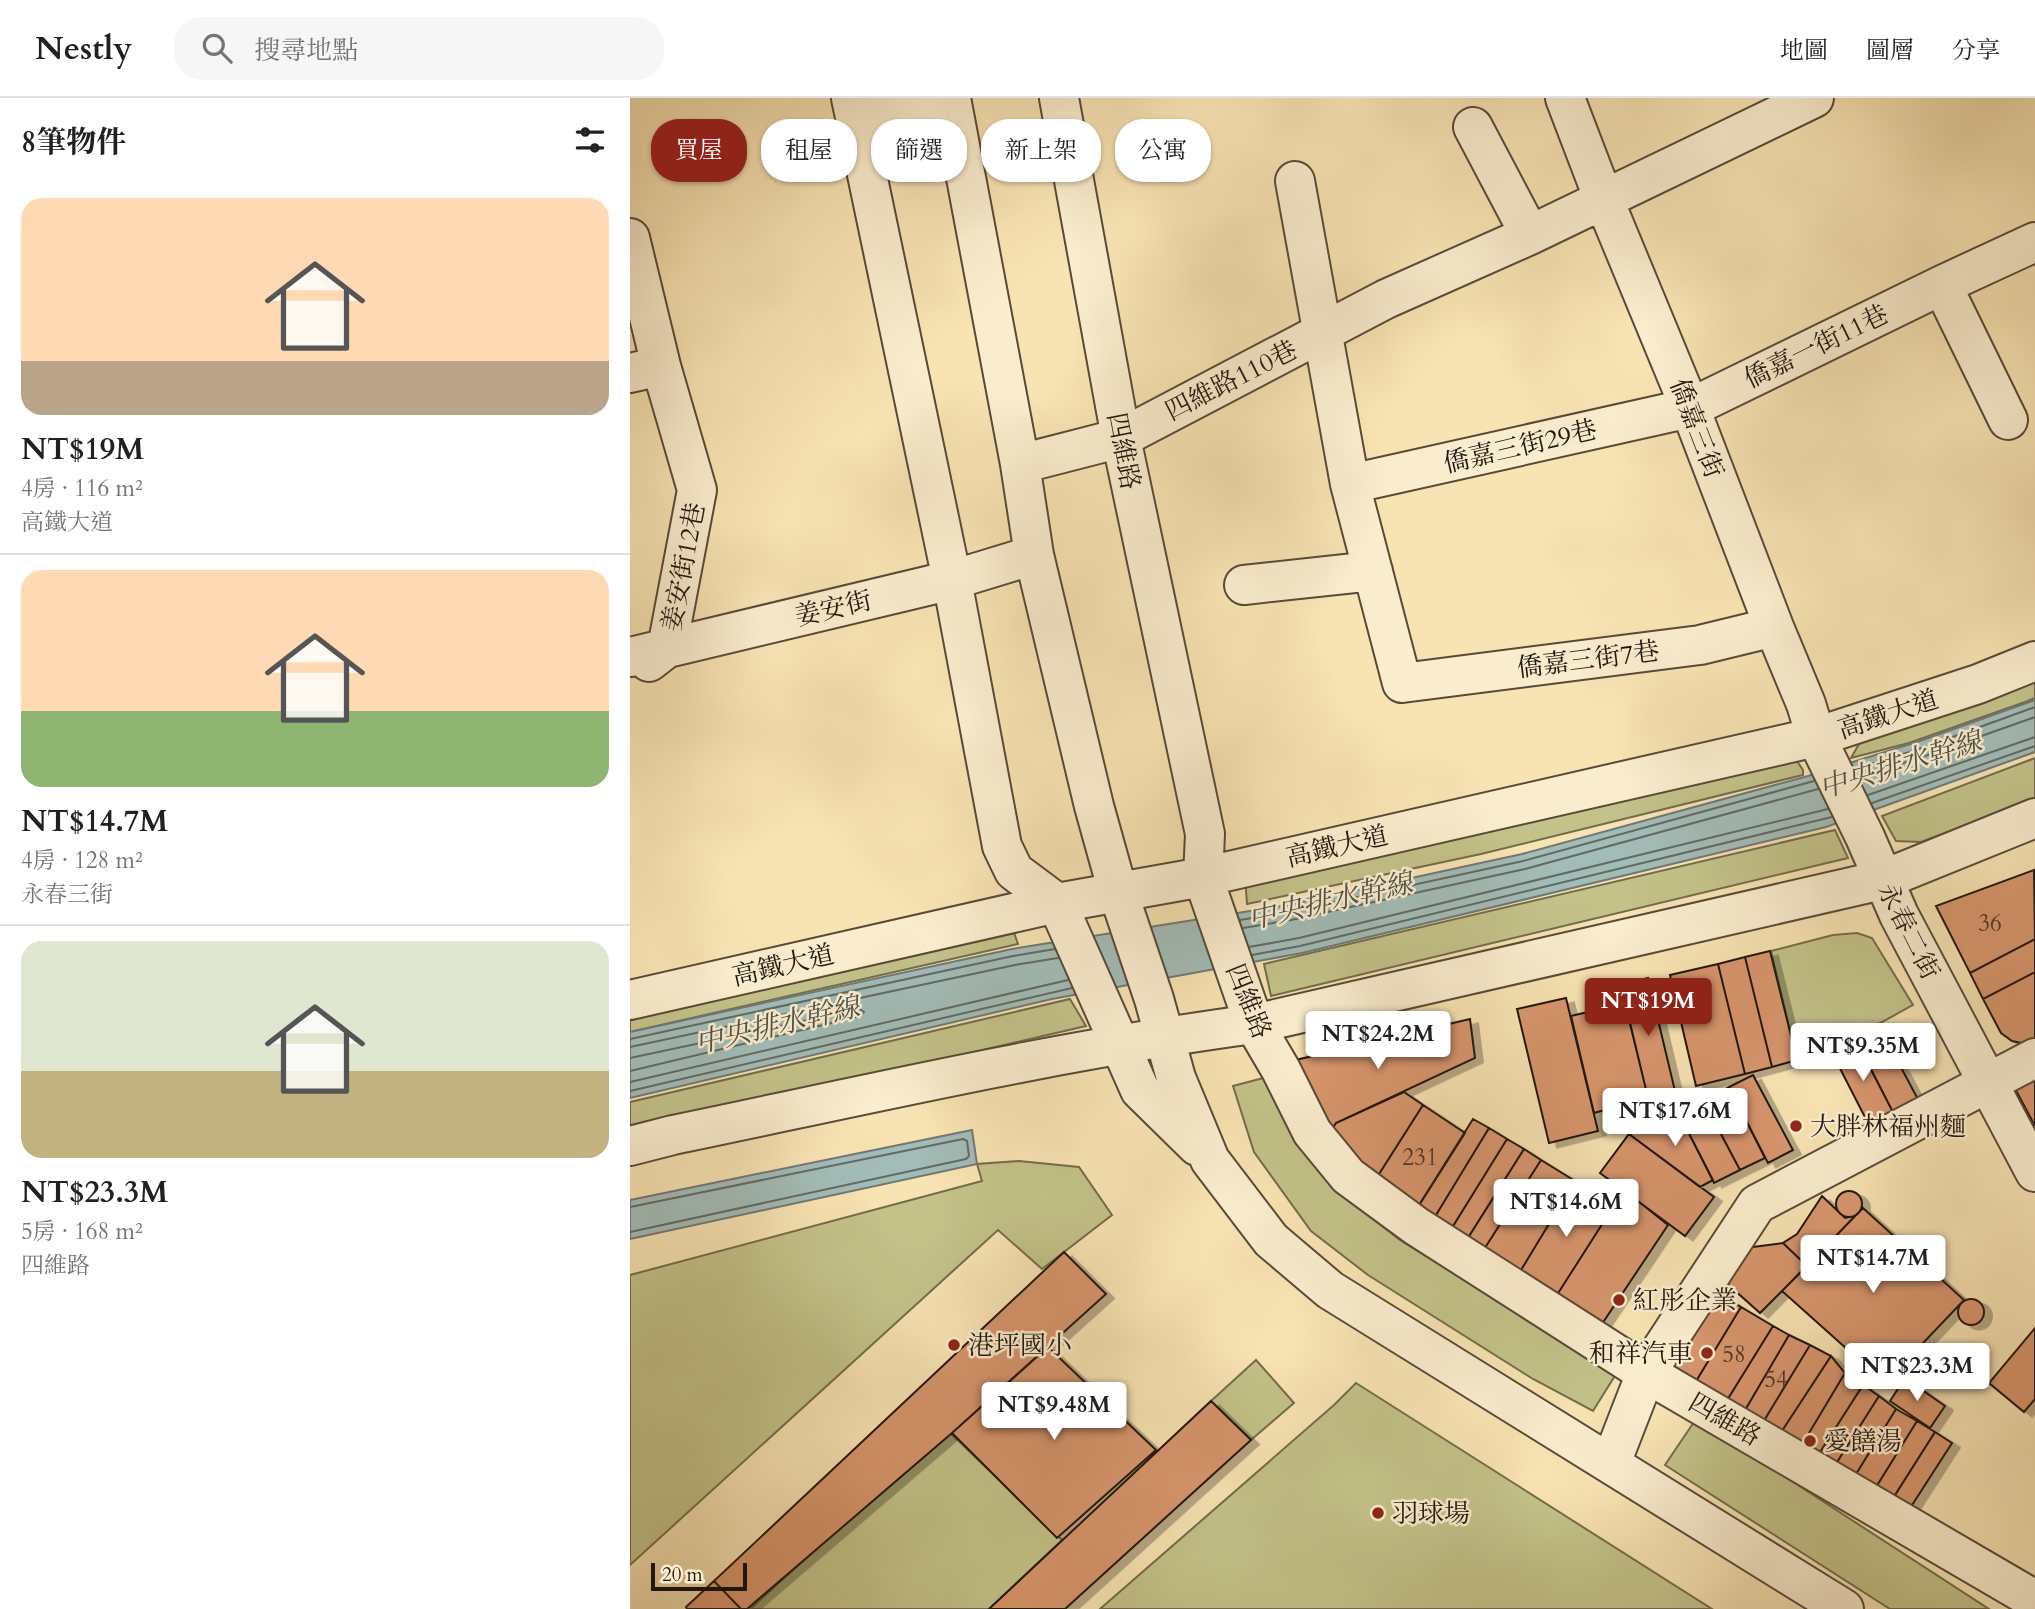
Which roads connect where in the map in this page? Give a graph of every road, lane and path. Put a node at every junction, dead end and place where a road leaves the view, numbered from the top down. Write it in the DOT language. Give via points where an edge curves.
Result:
graph roads {
  1 [pos="945,98"];
  2 [pos="951,98"];
  3 [pos="1059,98"];
  4 [pos="1814,98"];
  5 [pos="1579,103"];
  6 [pos="854,109"];
  7 [pos="1472,127"];
  8 [pos="1295,181"];
  9 [pos="1604,200"];
  10 [pos="1530,234"];
  11 [pos="630,238"];
  12 [pos="2035,242"];
  13 [pos="1942,285"];
  14 [pos="1322,333"];
  15 [pos="646,369"];
  16 [pos="1690,408"];
  17 [pos="2008,420"];
  18 [pos="1121,438"];
  19 [pos="1020,464"];
  20 [pos="1350,484"];
  21 [pos="1034,555"];
  22 [pos="1373,571"];
  23 [pos="952,580"];
  24 [pos="1244,585"];
  25 [pos="1774,627"];
  26 [pos="667,648"];
  27 [pos="630,657"];
  28 [pos="2035,661"];
  29 [pos="630,677"];
  30 [pos="1822,748"];
  31 [pos="2035,818"];
  32 [pos="1203,877"];
  33 [pos="1882,880"];
  34 [pos="1118,892"];
  35 [pos="1057,903"];
  36 [pos="630,1000"];
  37 [pos="1249,1009"];
  38 [pos="1114,1032"];
  39 [pos="1164,1036"];
  40 [pos="2035,1058"];
  41 [pos="1987,1083"];
  42 [pos="630,1146"];
  43 [pos="1210,1160"];
  44 [pos="2035,1172"];
  45 [pos="1646,1373"];
  46 [pos="1611,1463"];
  47 [pos="2035,1600"];
  48 [pos="1844,1609"];
  1 -- 6 [label="street"];
  2 -- 19 [label="street"];
  3 -- 18 [label="street, 四維路"];
  4 -- 9 [label="street, 四維路110巷"];
  5 -- 9 [label="street, 僑嘉三街"];
  6 -- 23 [label="street"];
  7 -- 10 [label="street"];
  8 -- 14 [label="street, 四維路110巷"];
  9 -- 10 [label="street, 四維路110巷"];
  9 -- 16 [label="street, 僑嘉三街"];
  10 -- 14 [label="street, 四維路110巷"];
  11 -- 15 [label="street, 姜安街12巷"];
  12 -- 13 [label="street, 僑嘉一街11巷"];
  13 -- 16 [label="street, 僑嘉一街11巷"];
  13 -- 17 [label="street"];
  14 -- 18 [label="street, 四維路110巷"];
  14 -- 20 [label="street"];
  15 -- 26 [label="street, 姜安街12巷" via="697,490"];
  16 -- 20 [label="street, 僑嘉三街29巷"];
  16 -- 25 [label="street, 僑嘉三街"];
  18 -- 19 [label="street, 四維路110巷"];
  18 -- 32 [label="street, 四維路" via="1205,834"];
  19 -- 21 [label="street"];
  20 -- 22 [label="street"];
  21 -- 23 [label="street, 姜安街"];
  21 -- 34 [label="street"];
  22 -- 24 [label="street"];
  22 -- 25 [label="street, 僑嘉三街7巷" via="1402,683 1700,645"];
  23 -- 26 [label="street, 姜安街"];
  23 -- 35 [label="street" via="1002,846 1014,871"];
  25 -- 30 [label="street, 僑嘉三街"];
  26 -- 27 [label="street, 姜安街"];
  26 -- 29 [label="street"];
  28 -- 30 [label="street, 高鐵大道"];
  30 -- 32 [label="street, 高鐵大道"];
  30 -- 33 [label="street, 永春二街"];
  31 -- 33 [label="street"];
  32 -- 34 [label="street, 高鐵大道"];
  32 -- 37 [label="street, 四維路"];
  33 -- 37 [label="street"];
  33 -- 41 [label="street, 永春二街"];
  34 -- 35 [label="street, 高鐵大道"];
  34 -- 39 [label="street"];
  35 -- 36 [label="street, 高鐵大道"];
  35 -- 38 [label="street"];
  37 -- 39 [label="street"];
  37 -- 45 [label="street, 四維路" via="1312,1132 1348,1176 1416,1226"];
  38 -- 39 [label="street"];
  38 -- 42 [label="street" via="1043,1059"];
  38 -- 43 [label="street" via="1140,1090"];
  39 -- 43 [label="street" via="1176,1079"];
  40 -- 41 [label="street"];
  41 -- 44 [label="street, 永春二街"];
  41 -- 45 [label="street" via="1757,1203"];
  43 -- 46 [label="street" via="1271,1240 1330,1290"];
  45 -- 46 [label="street"];
  45 -- 47 [label="street, 四維路"];
  46 -- 48 [label="street"];
}
